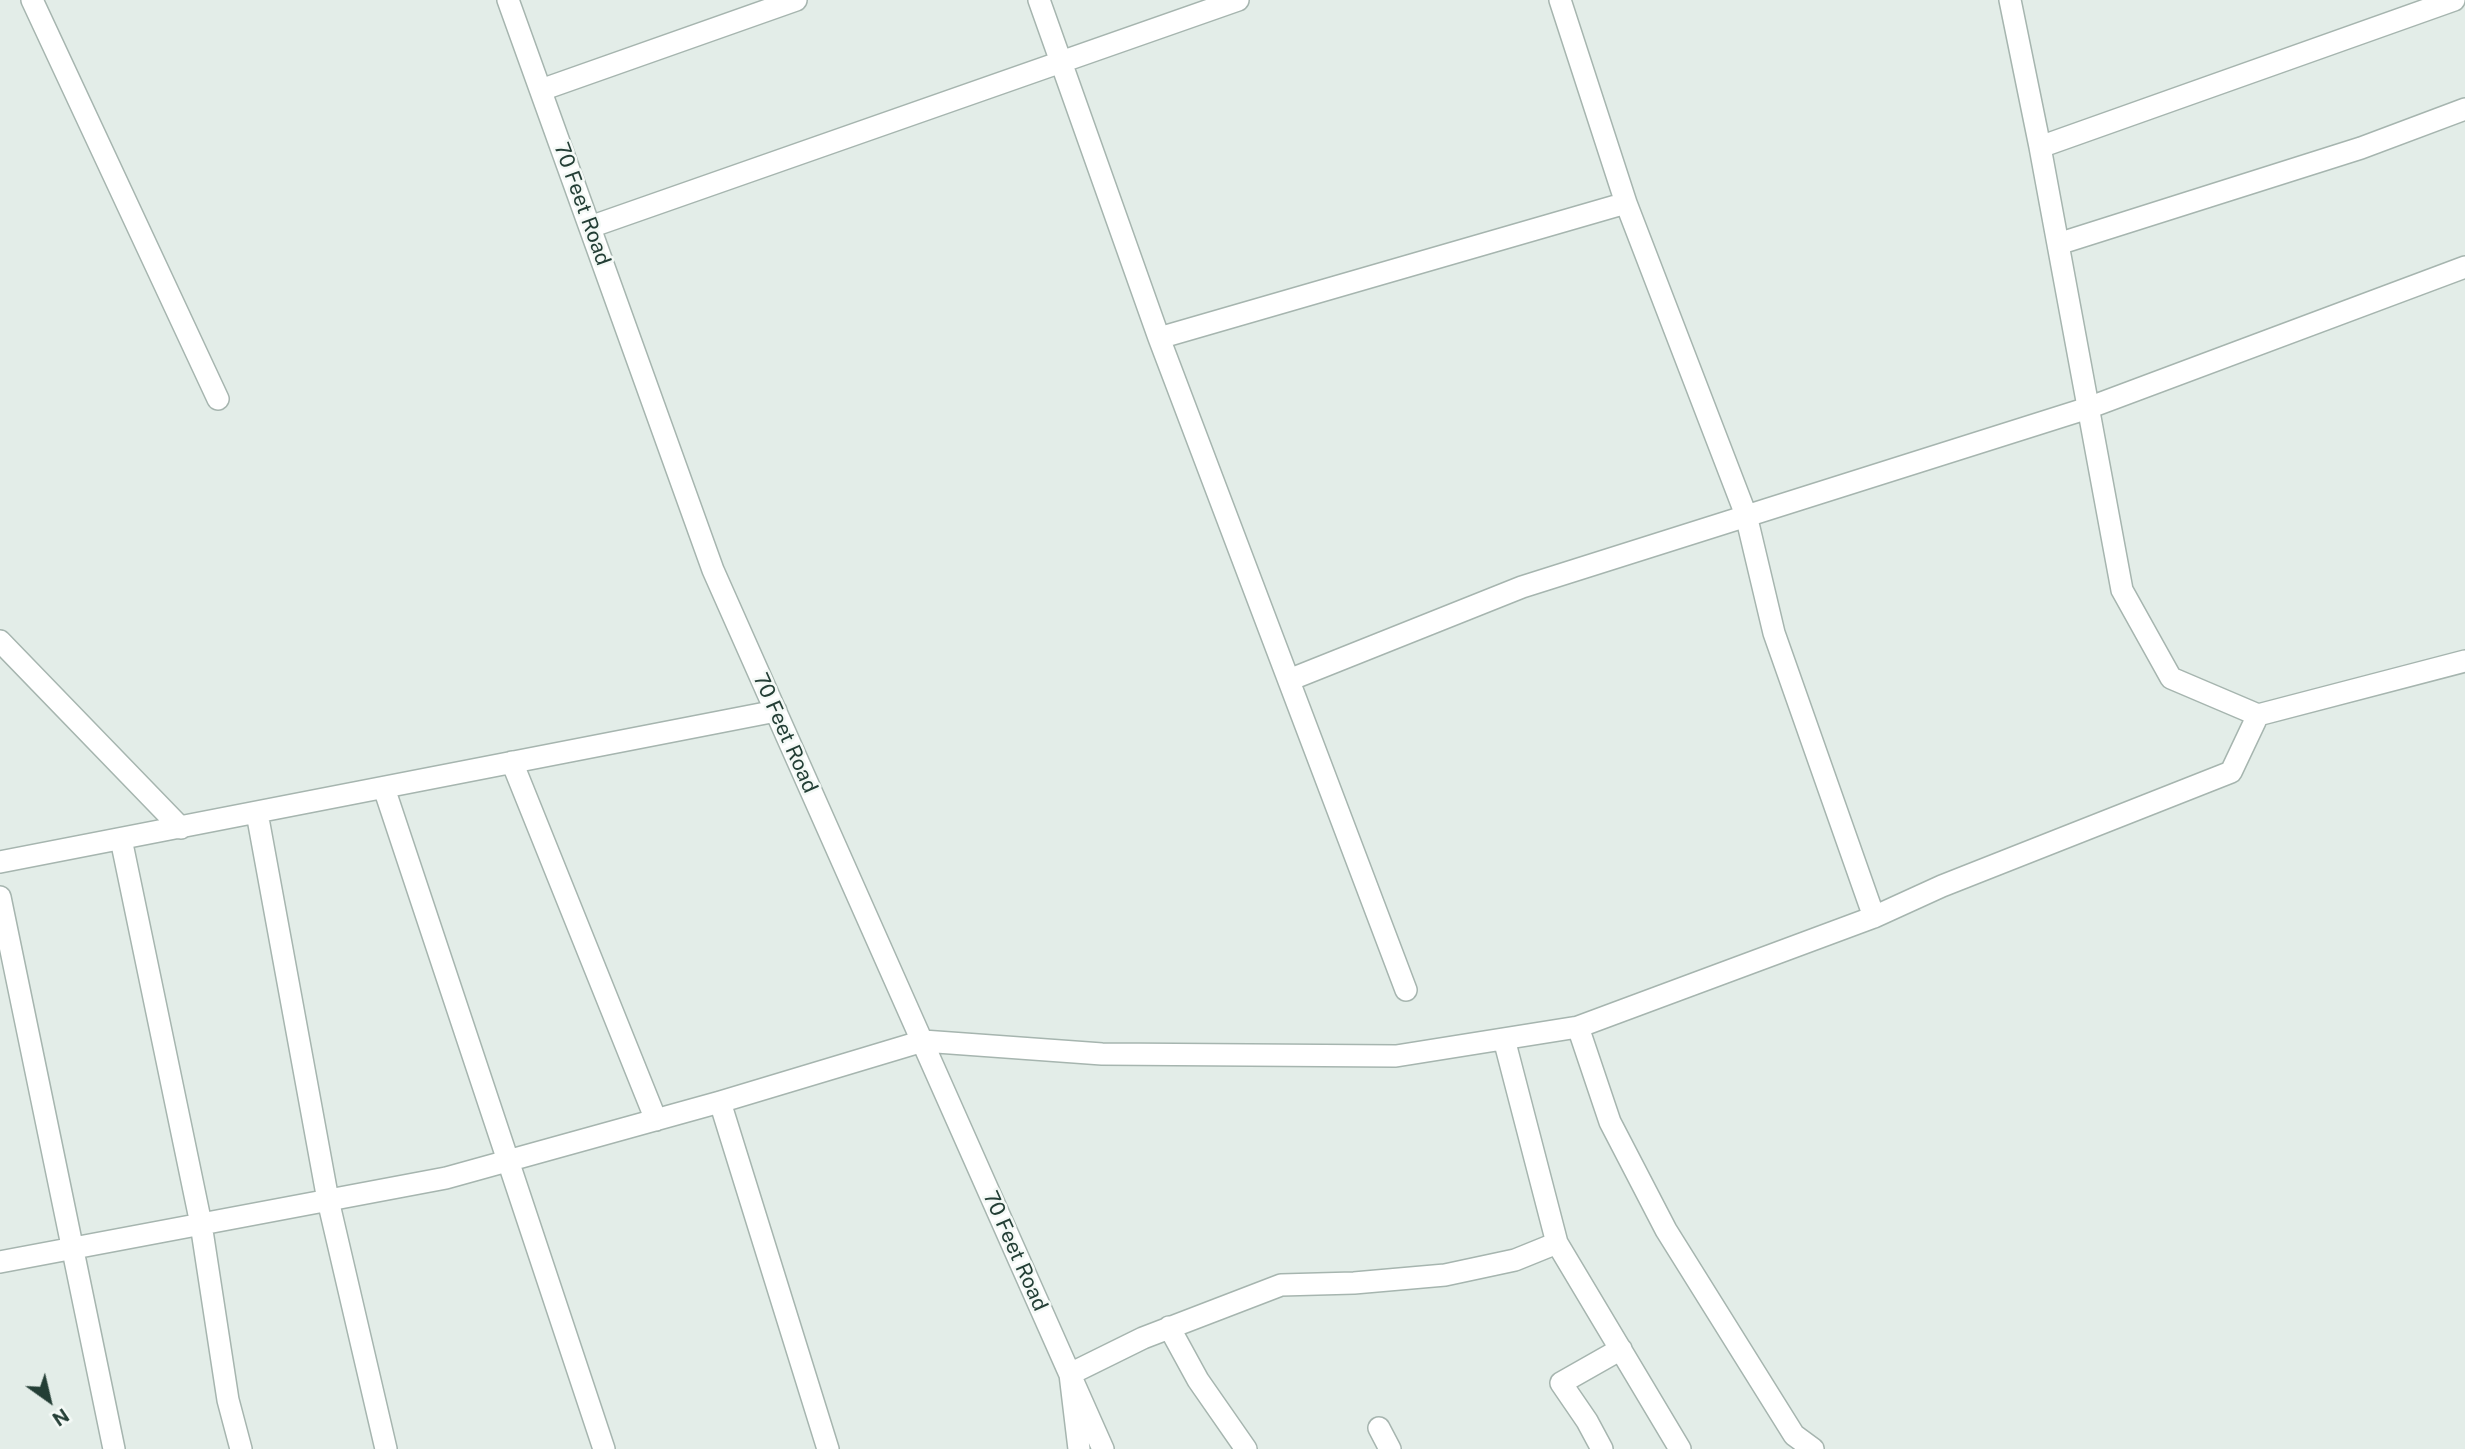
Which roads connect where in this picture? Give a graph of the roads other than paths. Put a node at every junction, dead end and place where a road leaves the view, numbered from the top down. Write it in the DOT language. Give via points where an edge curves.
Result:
graph roads {
  1 [pos="32,0"];
  2 [pos="508,0"];
  3 [pos="796,0"];
  4 [pos="1039,0"];
  5 [pos="1238,0"];
  6 [pos="1560,0"];
  7 [pos="2010,0"];
  8 [pos="2454,0"];
  9 [pos="1061,63"];
  10 [pos="541,90"];
  11 [pos="2465,110"];
  12 [pos="2040,147"];
  13 [pos="1626,203"];
  14 [pos="590,227"];
  15 [pos="2058,244"];
  16 [pos="2465,267"];
  17 [pos="1159,338"];
  18 [pos="218,399"];
  19 [pos="2088,408"];
  20 [pos="1746,516"];
  21 [pos="0,641"];
  22 [pos="2465,660"];
  23 [pos="1289,680"];
  24 [pos="776,711"];
  25 [pos="2258,715"];
  26 [pos="512,762"];
  27 [pos="384,788"];
  28 [pos="257,813"];
  29 [pos="181,828"];
  30 [pos="121,839"];
  31 [pos="0,862"];
  32 [pos="0,897"];
  33 [pos="1874,917"];
  34 [pos="1406,990"];
  35 [pos="1578,1027"];
  36 [pos="1504,1039"];
  37 [pos="923,1041"];
  38 [pos="720,1102"];
  39 [pos="656,1119"];
  40 [pos="507,1161"];
  41 [pos="328,1200"];
  42 [pos="201,1224"];
  43 [pos="1557,1243"];
  44 [pos="73,1248"];
  45 [pos="0,1262"];
  46 [pos="1169,1327"];
  47 [pos="1621,1349"];
  48 [pos="1070,1374"];
  49 [pos="1379,1428"];
  50 [pos="114,1449"];
  51 [pos="241,1449"];
  52 [pos="386,1449"];
  53 [pos="604,1449"];
  54 [pos="828,1449"];
  55 [pos="1079,1449"];
  56 [pos="1103,1449"];
  57 [pos="1246,1449"];
  58 [pos="1390,1449"];
  59 [pos="1602,1449"];
  60 [pos="1681,1449"];
  61 [pos="1813,1449"];
  1 -- 18 [label="street"];
  2 -- 10 [label="street, 70 Feet Road"];
  3 -- 10 [label="street"];
  4 -- 9 [label="street"];
  5 -- 9 [label="street"];
  6 -- 13 [label="street"];
  7 -- 12 [label="street"];
  8 -- 12 [label="street"];
  9 -- 14 [label="street"];
  9 -- 17 [label="street"];
  10 -- 14 [label="street, 70 Feet Road"];
  11 -- 15 [label="street" via="2361,148"];
  12 -- 15 [label="street"];
  13 -- 17 [label="street"];
  13 -- 20 [label="street"];
  14 -- 24 [label="street, 70 Feet Road" via="713,570"];
  15 -- 19 [label="street"];
  16 -- 19 [label="street"];
  17 -- 23 [label="street"];
  19 -- 20 [label="street"];
  19 -- 25 [label="street" via="2122,590 2171,678"];
  20 -- 23 [label="street" via="1522,587"];
  20 -- 33 [label="street" via="1774,632"];
  21 -- 29 [label="street"];
  22 -- 25 [label="street"];
  23 -- 34 [label="street"];
  24 -- 26 [label="street"];
  24 -- 37 [label="street, 70 Feet Road"];
  25 -- 33 [label="street" via="2231,772 1941,886"];
  26 -- 27 [label="street"];
  26 -- 39 [label="street"];
  27 -- 28 [label="street"];
  27 -- 40 [label="street"];
  28 -- 29 [label="street"];
  28 -- 41 [label="street"];
  29 -- 30 [label="street"];
  30 -- 31 [label="street"];
  30 -- 42 [label="street"];
  32 -- 44 [label="street"];
  33 -- 35 [label="street"];
  35 -- 36 [label="street"];
  35 -- 61 [label="street" via="1610,1122 1666,1230 1794,1435"];
  36 -- 37 [label="street" via="1396,1056 1102,1054"];
  36 -- 43 [label="street"];
  37 -- 38 [label="street"];
  37 -- 48 [label="street, 70 Feet Road"];
  38 -- 39 [label="street"];
  38 -- 54 [label="street"];
  39 -- 40 [label="street"];
  40 -- 41 [label="street" via="446,1178"];
  40 -- 53 [label="street"];
  41 -- 42 [label="street"];
  41 -- 52 [label="street"];
  42 -- 44 [label="street"];
  42 -- 51 [label="street" via="228,1400"];
  43 -- 46 [label="street" via="1515,1260 1445,1275 1281,1284"];
  43 -- 47 [label="street"];
  44 -- 45 [label="street"];
  44 -- 50 [label="street"];
  46 -- 48 [label="street"];
  46 -- 57 [label="street" via="1198,1380"];
  47 -- 59 [label="street" via="1561,1383"];
  47 -- 60 [label="street"];
  48 -- 55 [label="street"];
  48 -- 56 [label="street, 70 Feet Road"];
  49 -- 58 [label="street"];
}
